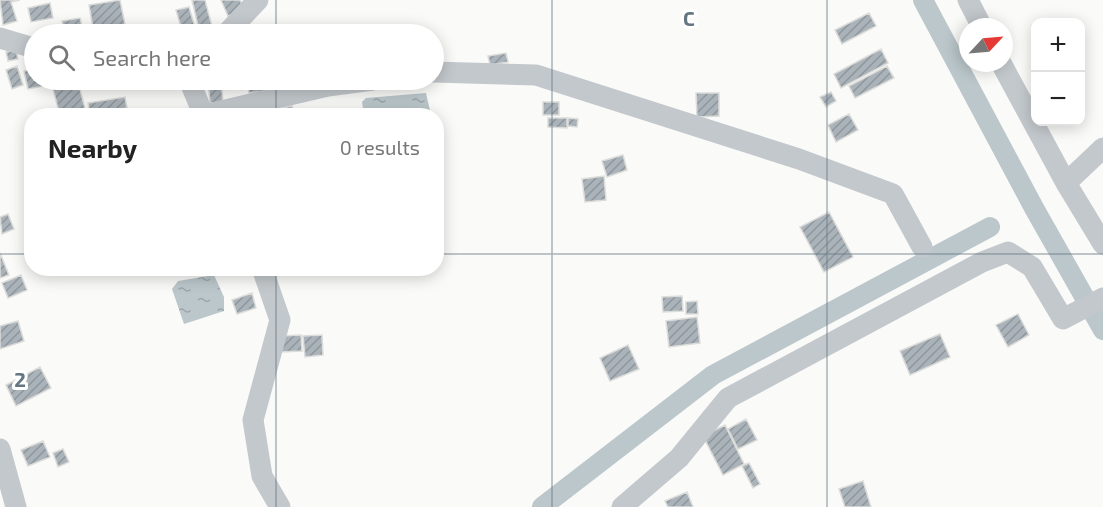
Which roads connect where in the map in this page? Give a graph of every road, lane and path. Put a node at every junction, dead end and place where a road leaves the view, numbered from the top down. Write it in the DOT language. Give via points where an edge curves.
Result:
graph roads {
  1 [pos="258,0"];
  2 [pos="968,0"];
  3 [pos="977,18"];
  4 [pos="235,24"];
  5 [pos="0,38"];
  6 [pos="24,45"];
  7 [pos="444,72"];
  8 [pos="1006,72"];
  9 [pos="193,90"];
  10 [pos="311,90"];
  11 [pos="201,108"];
  12 [pos="234,108"];
  13 [pos="1103,148"];
  14 [pos="1066,183"];
  15 [pos="1103,244"];
  16 [pos="922,247"];
  17 [pos="265,276"];
  18 [pos="1103,298"];
  19 [pos="0,449"];
  20 [pos="16,507"];
  21 [pos="280,507"];
  22 [pos="621,507"];
  1 -- 4 [label="street"];
  2 -- 3 [label="street"];
  5 -- 6 [label="street"];
  7 -- 16 [label="street" via="536,75 799,159 893,194"];
  8 -- 14 [label="street"];
  9 -- 11 [label="street"];
  10 -- 12 [label="street"];
  13 -- 14 [label="street"];
  14 -- 15 [label="street"];
  17 -- 21 [label="street" via="280,320 253,420 262,476"];
  18 -- 22 [label="street" via="1063,319 1032,267 1008,252 982,262 728,398 679,458"];
  19 -- 20 [label="street"];
}
